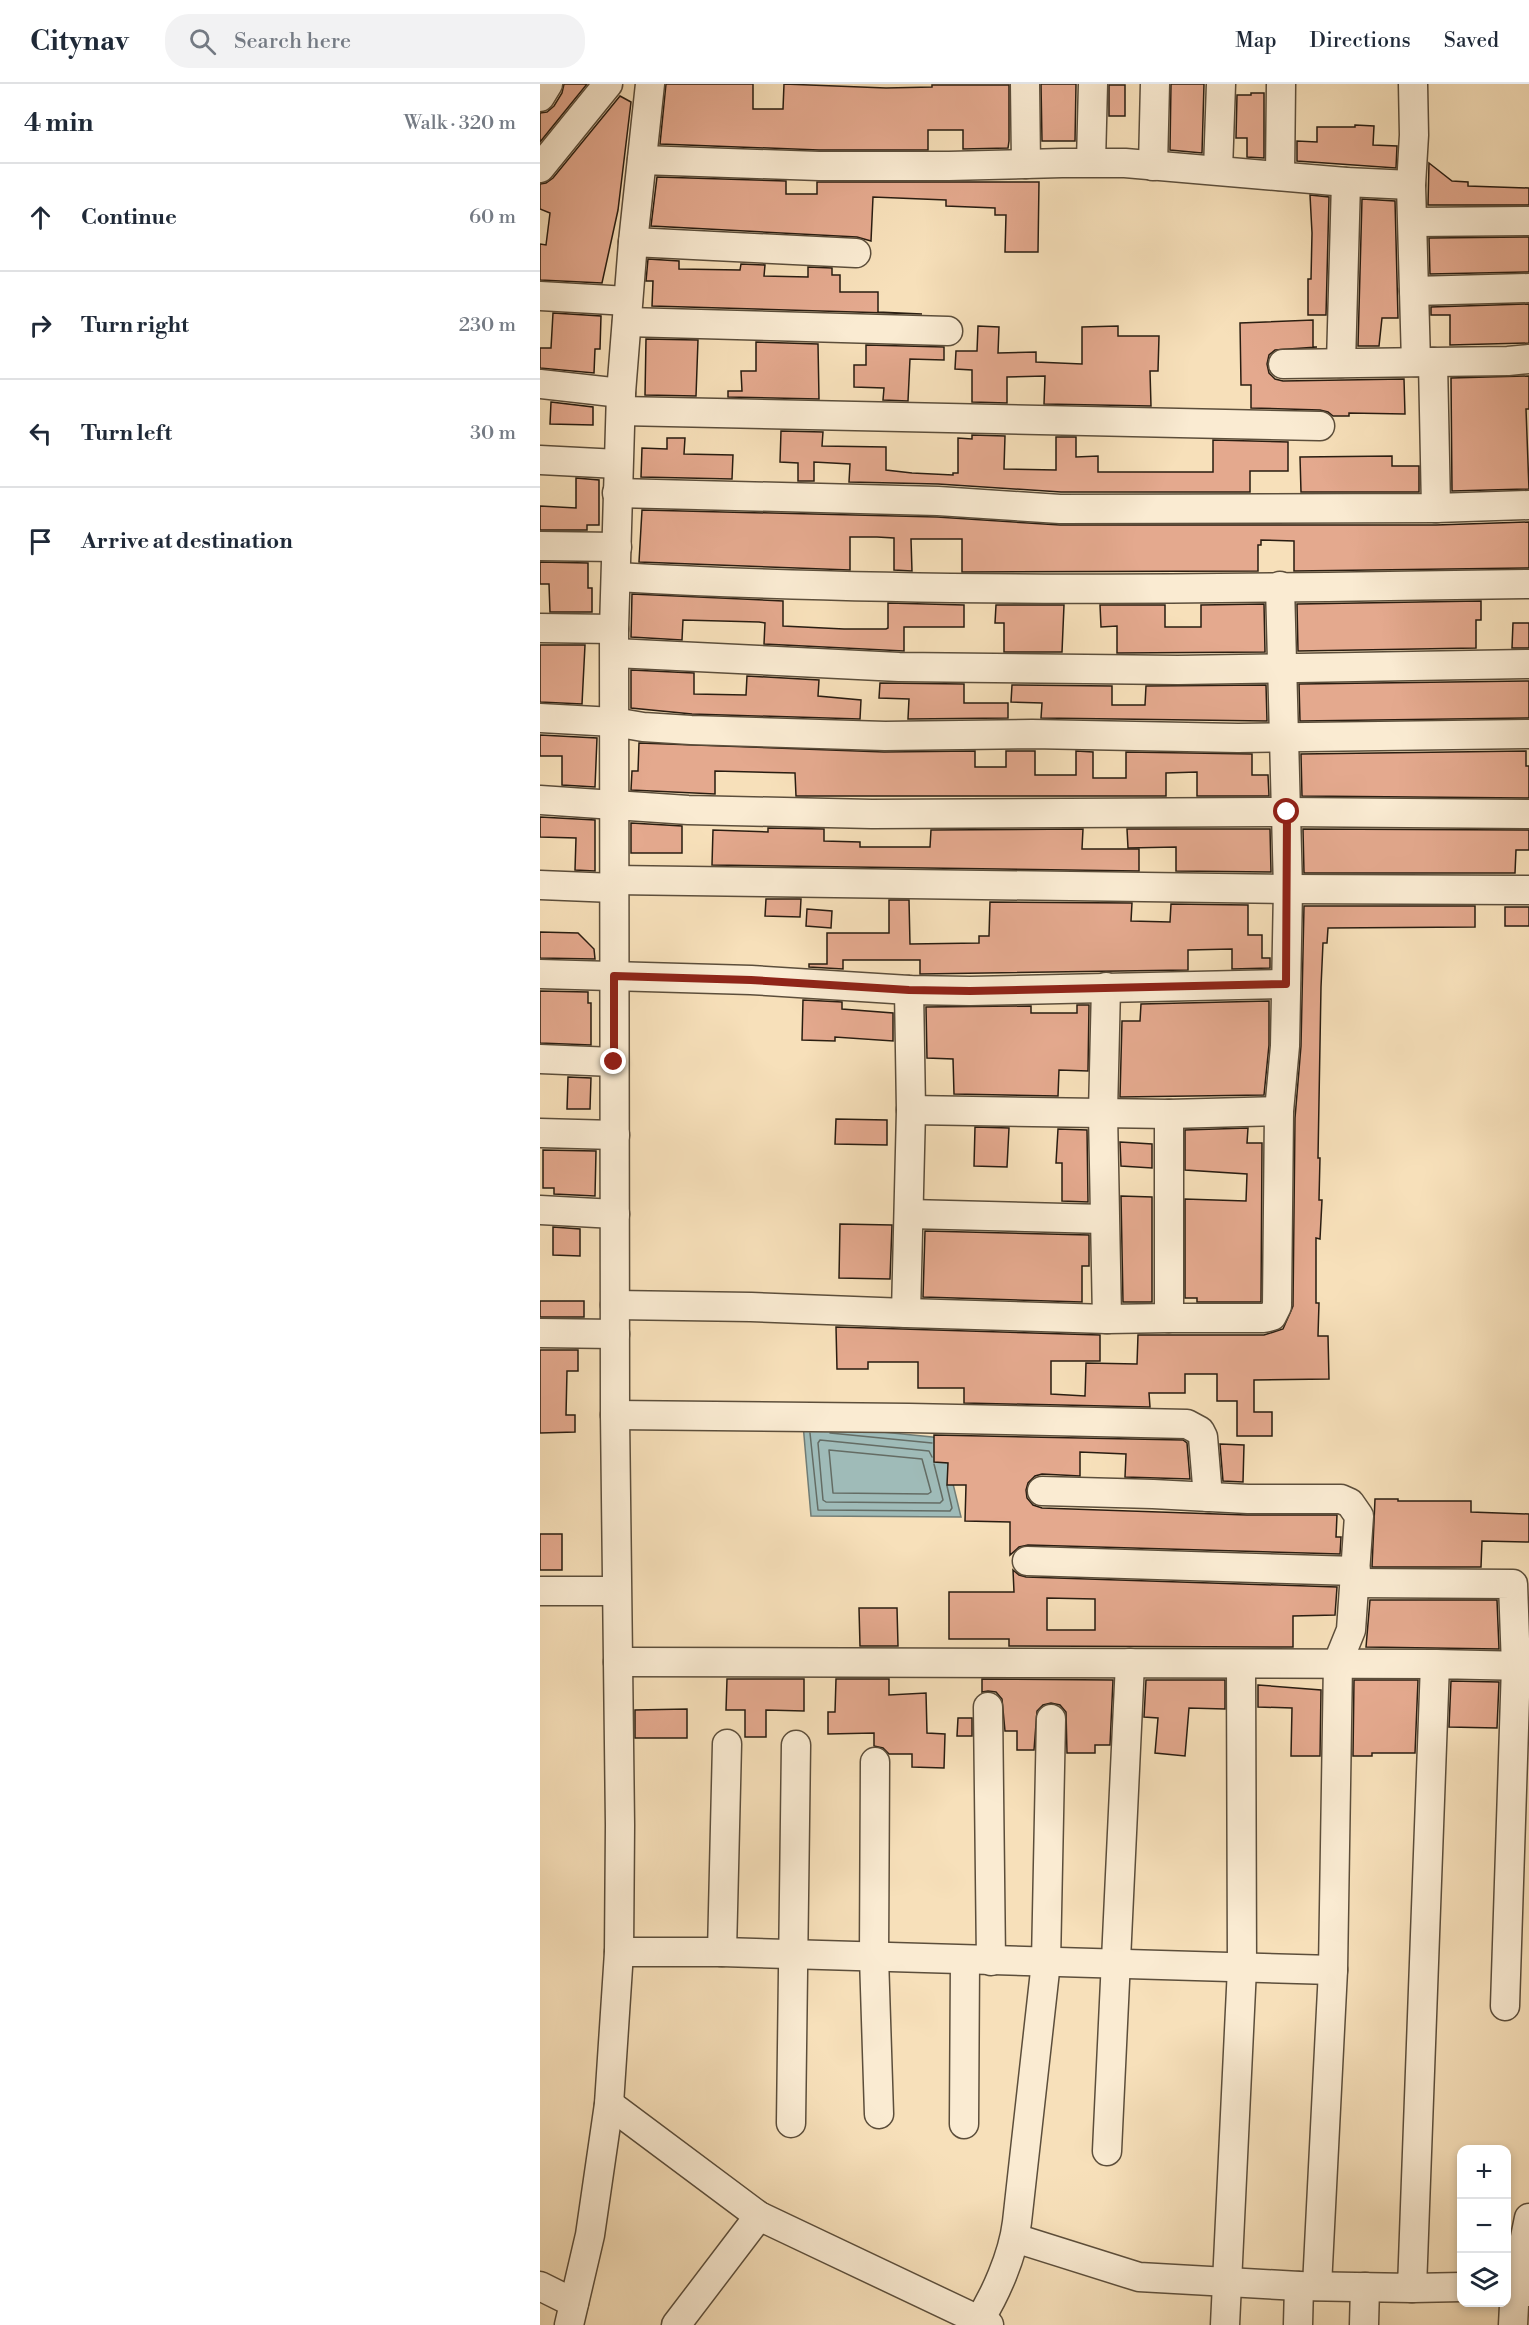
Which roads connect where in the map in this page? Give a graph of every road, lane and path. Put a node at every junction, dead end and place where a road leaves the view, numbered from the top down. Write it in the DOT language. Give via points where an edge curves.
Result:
graph roads {
  1 [pos="548,84"];
  2 [pos="608,84"];
  3 [pos="650,84"];
  4 [pos="1025,84"];
  5 [pos="1093,84"];
  6 [pos="1155,84"];
  7 [pos="1221,84"];
  8 [pos="1281,84"];
  9 [pos="1413,84"];
  10 [pos="540,97"];
  11 [pos="544,156"];
  12 [pos="642,160"];
  13 [pos="1091,162"];
  14 [pos="1026,164"];
  15 [pos="1153,166"];
  16 [pos="1218,170"];
  17 [pos="1280,176"];
  18 [pos="1346,182"];
  19 [pos="1411,185"];
  20 [pos="1529,221"];
  21 [pos="1413,222"];
  22 [pos="633,242"];
  23 [pos="856,253"];
  24 [pos="1529,288"];
  25 [pos="1414,291"];
  26 [pos="540,296"];
  27 [pos="628,312"];
  28 [pos="948,331"];
  29 [pos="1529,359"];
  30 [pos="1425,362"];
  31 [pos="1341,363"];
  32 [pos="1283,364"];
  33 [pos="540,384"];
  34 [pos="621,402"];
  35 [pos="1320,426"];
  36 [pos="540,460"];
  37 [pos="618,464"];
  38 [pos="617,493"];
  39 [pos="1529,505"];
  40 [pos="1436,508"];
  41 [pos="540,546"];
  42 [pos="617,547"];
  43 [pos="617,577"];
  44 [pos="1529,584"];
  45 [pos="1280,586"];
  46 [pos="540,628"];
  47 [pos="615,641"];
  48 [pos="1529,664"];
  49 [pos="1281,668"];
  50 [pos="540,718"];
  51 [pos="614,722"];
  52 [pos="1529,734"];
  53 [pos="1284,737"];
  54 [pos="540,800"];
  55 [pos="614,804"];
  56 [pos="1287,812"];
  57 [pos="1529,814"];
  58 [pos="614,884"];
  59 [pos="540,885"];
  60 [pos="1288,889"];
  61 [pos="1529,890"];
  62 [pos="540,974"];
  63 [pos="614,976"];
  64 [pos="1286,984"];
  65 [pos="1106,987"];
  66 [pos="909,990"];
  67 [pos="540,1059"];
  68 [pos="614,1062"];
  69 [pos="911,1110"];
  70 [pos="1279,1111"];
  71 [pos="1103,1113"];
  72 [pos="1169,1114"];
  73 [pos="540,1133"];
  74 [pos="615,1135"];
  75 [pos="540,1210"];
  76 [pos="615,1214"];
  77 [pos="909,1214"];
  78 [pos="1104,1219"];
  79 [pos="615,1305"];
  80 [pos="906,1313"];
  81 [pos="1168,1318"];
  82 [pos="1107,1319"];
  83 [pos="540,1334"];
  84 [pos="615,1334"];
  85 [pos="615,1415"];
  86 [pos="1042,1491"];
  87 [pos="1208,1497"];
  88 [pos="1027,1561"];
  89 [pos="1355,1577"];
  90 [pos="540,1591"];
  91 [pos="616,1591"];
  92 [pos="618,1662"];
  93 [pos="1338,1662"];
  94 [pos="1130,1663"];
  95 [pos="1241,1664"];
  96 [pos="1435,1664"];
  97 [pos="1522,1666"];
  98 [pos="988,1707"];
  99 [pos="1051,1719"];
  100 [pos="727,1744"];
  101 [pos="796,1745"];
  102 [pos="875,1762"];
  103 [pos="620,1952"];
  104 [pos="722,1952"];
  105 [pos="795,1954"];
  106 [pos="874,1957"];
  107 [pos="978,1960"];
  108 [pos="1046,1962"];
  109 [pos="1114,1964"];
  110 [pos="1242,1968"];
  111 [pos="1333,1970"];
  112 [pos="1505,2006"];
  113 [pos="609,2104"];
  114 [pos="879,2114"];
  115 [pos="791,2123"];
  116 [pos="964,2124"];
  117 [pos="1107,2151"];
  118 [pos="759,2216"];
  119 [pos="1529,2218"];
  120 [pos="1015,2238"];
  121 [pos="1226,2282"];
  122 [pos="540,2286"];
  123 [pos="1308,2286"];
  124 [pos="1365,2287"];
  125 [pos="1457,2287"];
  126 [pos="1412,2288"];
  127 [pos="1517,2288"];
  128 [pos="571,2314"];
  129 [pos="982,2323"];
  130 [pos="676,2325"];
  131 [pos="1225,2325"];
  132 [pos="1298,2325"];
  133 [pos="1364,2325"];
  134 [pos="1513,2325"];
  1 -- 10 [label="street"];
  2 -- 11 [label="street"];
  3 -- 12 [label="street"];
  4 -- 14 [label="street"];
  5 -- 13 [label="street"];
  6 -- 15 [label="street"];
  7 -- 16 [label="street"];
  8 -- 17 [label="street"];
  9 -- 19 [label="street"];
  12 -- 14 [label="street" via="819,166"];
  12 -- 22 [label="street"];
  13 -- 14 [label="street"];
  13 -- 15 [label="street"];
  15 -- 16 [label="street"];
  16 -- 17 [label="street"];
  17 -- 18 [label="street"];
  18 -- 19 [label="street"];
  18 -- 31 [label="street"];
  19 -- 21 [label="street"];
  20 -- 21 [label="street"];
  21 -- 25 [label="street"];
  22 -- 23 [label="street"];
  22 -- 27 [label="street"];
  24 -- 25 [label="street"];
  25 -- 30 [label="street"];
  26 -- 27 [label="street"];
  27 -- 28 [label="street"];
  27 -- 34 [label="street"];
  29 -- 30 [label="street"];
  30 -- 31 [label="street"];
  30 -- 40 [label="street"];
  31 -- 32 [label="street"];
  33 -- 34 [label="street"];
  34 -- 35 [label="street"];
  34 -- 37 [label="street"];
  36 -- 37 [label="street"];
  37 -- 38 [label="street"];
  38 -- 40 [label="street" via="938,501 1060,509"];
  38 -- 42 [label="street"];
  39 -- 40 [label="street"];
  41 -- 42 [label="street"];
  42 -- 43 [label="street"];
  43 -- 45 [label="street" via="782,585"];
  43 -- 47 [label="street"];
  44 -- 45 [label="street"];
  45 -- 49 [label="street"];
  46 -- 47 [label="street"];
  47 -- 49 [label="street" via="899,667"];
  47 -- 51 [label="street"];
  48 -- 49 [label="street"];
  49 -- 53 [label="street"];
  50 -- 51 [label="street"];
  51 -- 53 [label="street" via="692,730 885,736"];
  51 -- 55 [label="street"];
  52 -- 53 [label="street"];
  53 -- 56 [label="street"];
  54 -- 55 [label="street"];
  55 -- 56 [label="street" via="688,810 872,814"];
  55 -- 58 [label="street"];
  56 -- 57 [label="street"];
  56 -- 60 [label="street"];
  58 -- 59 [label="street"];
  58 -- 60 [label="street"];
  58 -- 63 [label="street"];
  60 -- 61 [label="street"];
  60 -- 64 [label="street"];
  62 -- 63 [label="street"];
  63 -- 66 [label="street"];
  63 -- 68 [label="street"];
  64 -- 65 [label="street"];
  64 -- 70 [label="street"];
  65 -- 66 [label="street"];
  65 -- 71 [label="street"];
  66 -- 69 [label="street"];
  67 -- 68 [label="street"];
  68 -- 74 [label="street"];
  69 -- 71 [label="street"];
  69 -- 77 [label="street"];
  70 -- 72 [label="street"];
  70 -- 81 [label="street" via="1275,1313 1264,1318"];
  71 -- 72 [label="street"];
  71 -- 78 [label="street"];
  72 -- 81 [label="street"];
  73 -- 74 [label="street"];
  74 -- 76 [label="street"];
  75 -- 76 [label="street"];
  76 -- 79 [label="street"];
  77 -- 78 [label="street"];
  77 -- 80 [label="street"];
  78 -- 82 [label="street"];
  79 -- 80 [label="street"];
  79 -- 84 [label="street"];
  80 -- 82 [label="street"];
  81 -- 82 [label="street"];
  83 -- 84 [label="street"];
  84 -- 85 [label="street"];
  85 -- 87 [label="street" via="1187,1424 1203,1437"];
  85 -- 91 [label="street"];
  86 -- 87 [label="street"];
  87 -- 89 [label="street" via="1341,1499 1350,1503 1359,1516"];
  88 -- 89 [label="street"];
  89 -- 93 [label="street" via="1351,1630"];
  89 -- 97 [label="street" via="1513,1584"];
  90 -- 91 [label="street"];
  91 -- 92 [label="street"];
  92 -- 94 [label="street"];
  92 -- 103 [label="street"];
  93 -- 95 [label="street"];
  93 -- 96 [label="street"];
  93 -- 111 [label="street"];
  94 -- 95 [label="street"];
  94 -- 109 [label="street"];
  95 -- 110 [label="street"];
  96 -- 97 [label="street"];
  96 -- 126 [label="street"];
  97 -- 112 [label="street"];
  98 -- 107 [label="street"];
  99 -- 108 [label="street"];
  100 -- 104 [label="street"];
  101 -- 105 [label="street"];
  102 -- 106 [label="street"];
  103 -- 104 [label="street"];
  103 -- 113 [label="street"];
  104 -- 105 [label="street"];
  105 -- 106 [label="street"];
  105 -- 115 [label="street"];
  106 -- 107 [label="street"];
  106 -- 114 [label="street"];
  107 -- 108 [label="street"];
  107 -- 116 [label="street"];
  108 -- 109 [label="street"];
  108 -- 120 [label="street"];
  109 -- 110 [label="street"];
  109 -- 117 [label="street"];
  110 -- 111 [label="street"];
  110 -- 121 [label="street"];
  111 -- 123 [label="street"];
  113 -- 118 [label="street"];
  113 -- 128 [label="street" via="590,2235"];
  118 -- 129 [label="street"];
  118 -- 130 [label="street"];
  119 -- 127 [label="street"];
  120 -- 121 [label="street" via="1139,2277"];
  120 -- 129 [label="street"];
  121 -- 123 [label="street"];
  121 -- 131 [label="street"];
  122 -- 128 [label="street"];
  123 -- 124 [label="street"];
  123 -- 132 [label="street"];
  124 -- 126 [label="street"];
  124 -- 133 [label="street"];
  125 -- 126 [label="street"];
  127 -- 134 [label="street"];
}
